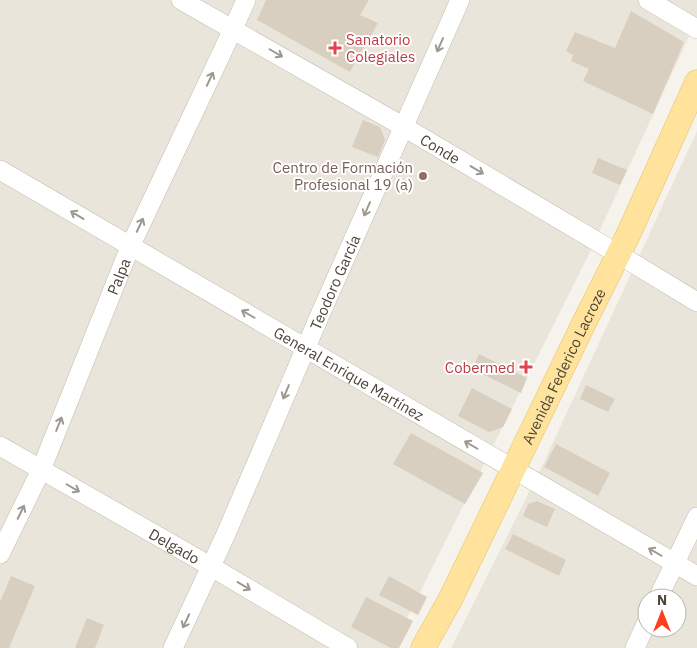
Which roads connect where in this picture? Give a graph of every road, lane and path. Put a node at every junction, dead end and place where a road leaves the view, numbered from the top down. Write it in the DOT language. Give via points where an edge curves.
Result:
graph roads {
  1 [pos="181,0"];
  2 [pos="246,0"];
  3 [pos="460,0"];
  4 [pos="648,0"];
  5 [pos="697,28"];
  6 [pos="234,29"];
  7 [pos="697,82"];
  8 [pos="404,127"];
  9 [pos="0,170"];
  10 [pos="130,247"];
  11 [pos="618,254"];
  12 [pos="697,302"];
  13 [pos="305,348"];
  14 [pos="0,446"];
  15 [pos="513,469"];
  16 [pos="41,470"];
  17 [pos="697,517"];
  18 [pos="0,554"];
  19 [pos="674,563"];
  20 [pos="210,566"];
  21 [pos="697,576"];
  22 [pos="663,588"];
  23 [pos="173,648"];
  24 [pos="348,648"];
  25 [pos="423,648"];
  1 -- 6 [label="street, Conde"];
  2 -- 6 [label="street, Palpa"];
  3 -- 8 [label="street, Teodoro García, one-way"];
  4 -- 5 [label="street"];
  6 -- 8 [label="street, Conde, one-way"];
  10 -- 6 [label="street, Palpa, one-way"];
  7 -- 11 [label="main road, Avenida Federico Lacroze"];
  8 -- 11 [label="street, Conde, one-way"];
  8 -- 13 [label="street, Teodoro García, one-way"];
  10 -- 9 [label="street, General Enrique Martínez, one-way"];
  13 -- 10 [label="street, General Enrique Martínez, one-way"];
  16 -- 10 [label="street, Palpa, one-way"];
  11 -- 12 [label="street, Conde"];
  11 -- 15 [label="main road, Avenida Federico Lacroze"];
  15 -- 13 [label="street, General Enrique Martínez, one-way"];
  13 -- 20 [label="street, Teodoro García, one-way"];
  14 -- 16 [label="street, Delgado"];
  19 -- 15 [label="street, General Enrique Martínez, one-way"];
  15 -- 25 [label="main road, Avenida Federico Lacroze" via="450,600"];
  18 -- 16 [label="street, Palpa, one-way"];
  16 -- 20 [label="street, Delgado, one-way"];
  17 -- 19 [label="street"];
  19 -- 21 [label="street, General Enrique Martínez"];
  19 -- 22 [label="street"];
  20 -- 23 [label="street, Teodoro García, one-way"];
  20 -- 24 [label="street, Delgado, one-way"];
}
